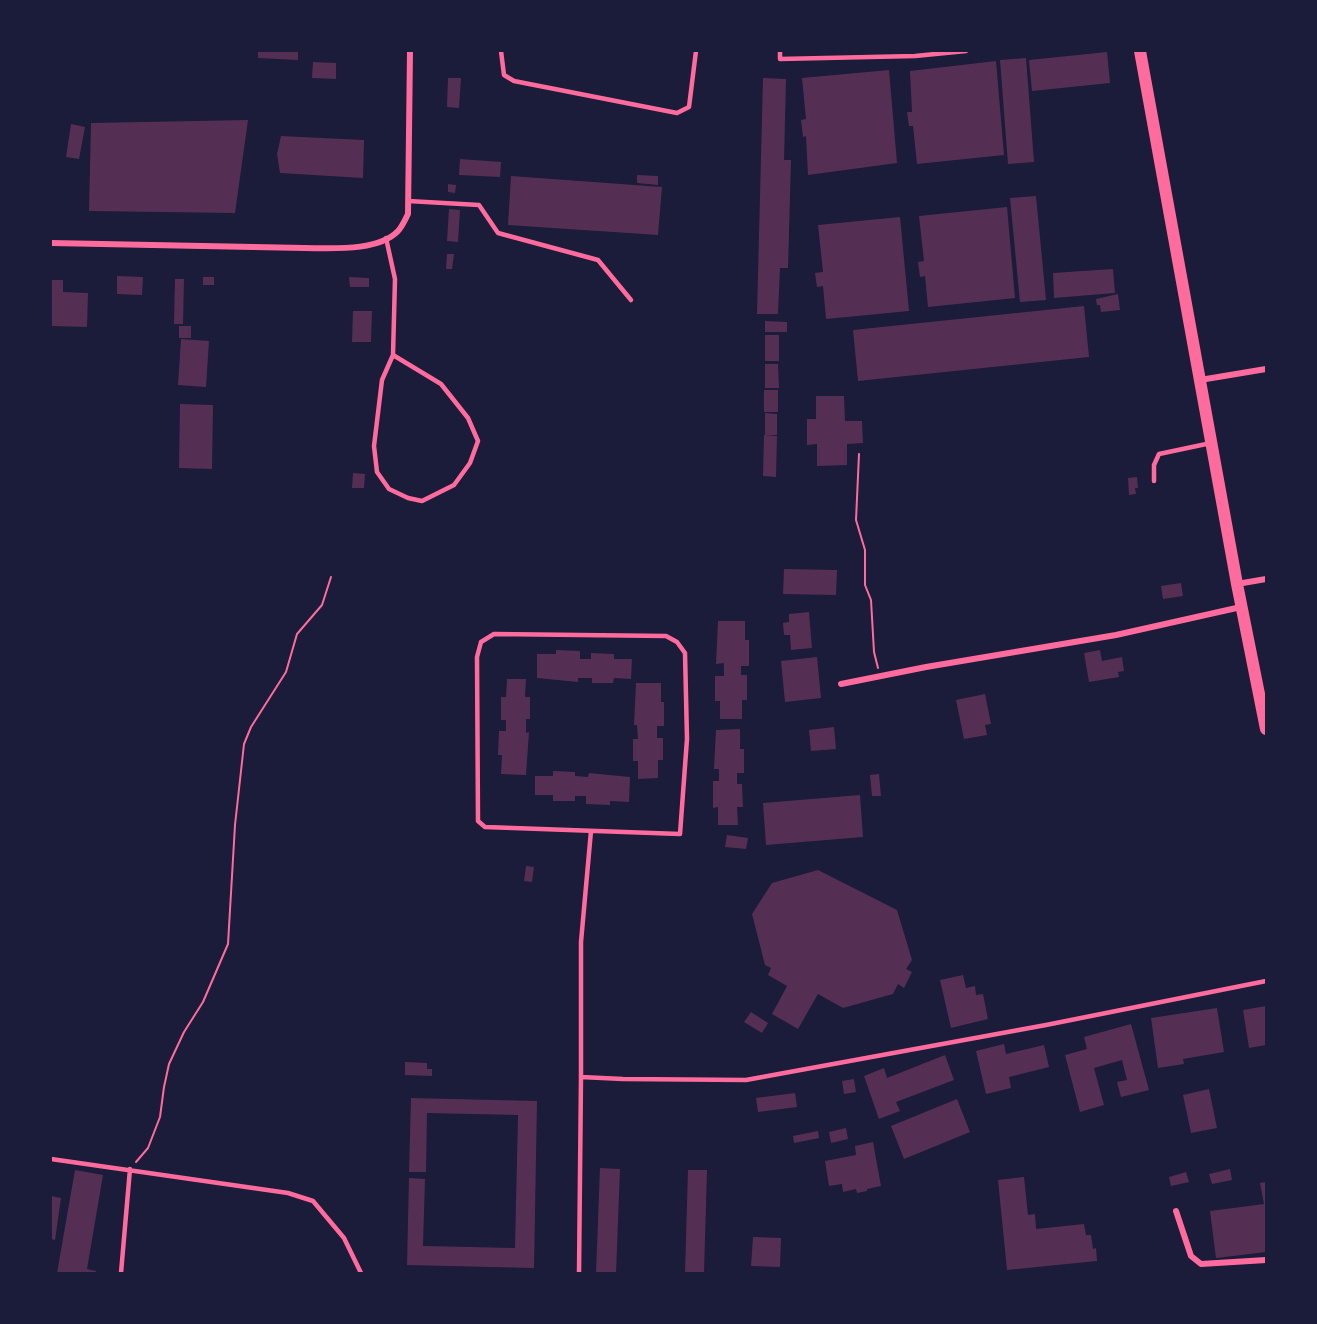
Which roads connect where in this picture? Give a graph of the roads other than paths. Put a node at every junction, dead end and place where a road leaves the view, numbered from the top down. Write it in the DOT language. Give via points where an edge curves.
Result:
graph roads {
  1 [pos="410,51"];
  2 [pos="501,51"];
  3 [pos="696,51"];
  4 [pos="780,51"];
  5 [pos="966,51"];
  6 [pos="1140,51"];
  7 [pos="408,201"];
  8 [pos="386,238"];
  9 [pos="51,243"];
  10 [pos="631,300"];
  11 [pos="393,355"];
  12 [pos="1266,369"];
  13 [pos="1199,380"];
  14 [pos="1211,443"];
  15 [pos="1154,481"];
  16 [pos="1266,579"];
  17 [pos="1237,584"];
  18 [pos="1242,607"];
  19 [pos="841,684"];
  20 [pos="1266,729"];
  21 [pos="591,831"];
  22 [pos="1266,981"];
  23 [pos="581,1077"];
  24 [pos="51,1159"];
  25 [pos="130,1169"];
  26 [pos="1176,1211"];
  27 [pos="1266,1260"];
  28 [pos="121,1273"];
  29 [pos="361,1273"];
  30 [pos="579,1273"];
  1 -- 7 [label="street"];
  2 -- 3 [label="lane" via="504,75 514,81 677,113 688,107"];
  4 -- 5 [label="lane" via="780,59"];
  6 -- 13 [label="main road"];
  7 -- 8 [label="street" via="408,214 397,232"];
  7 -- 10 [label="lane" via="479,205 498,233 598,260"];
  8 -- 9 [label="street" via="377,244 343,249"];
  8 -- 11 [label="lane" via="395,279"];
  11 -- 11 [label="lane" via="441,384 468,418 478,441 470,463 454,485 422,501 389,489 377,472 374,446 382,380"];
  12 -- 13 [label="street"];
  13 -- 14 [label="main road"];
  14 -- 15 [label="lane" via="1159,454"];
  14 -- 17 [label="main road"];
  16 -- 17 [label="street"];
  17 -- 18 [label="main road"];
  18 -- 19 [label="street" via="1116,635"];
  18 -- 20 [label="main road"];
  21 -- 21 [label="lane" via="485,828 478,821 477,657 481,642 494,634 666,636 686,653 687,739 680,834"];
  21 -- 23 [label="lane" via="581,942"];
  22 -- 23 [label="lane" via="747,1080"];
  23 -- 30 [label="lane"];
  24 -- 25 [label="lane"];
  25 -- 28 [label="lane"];
  25 -- 29 [label="lane" via="288,1192 313,1201 344,1238"];
  26 -- 27 [label="street" via="1196,1262"];
}
